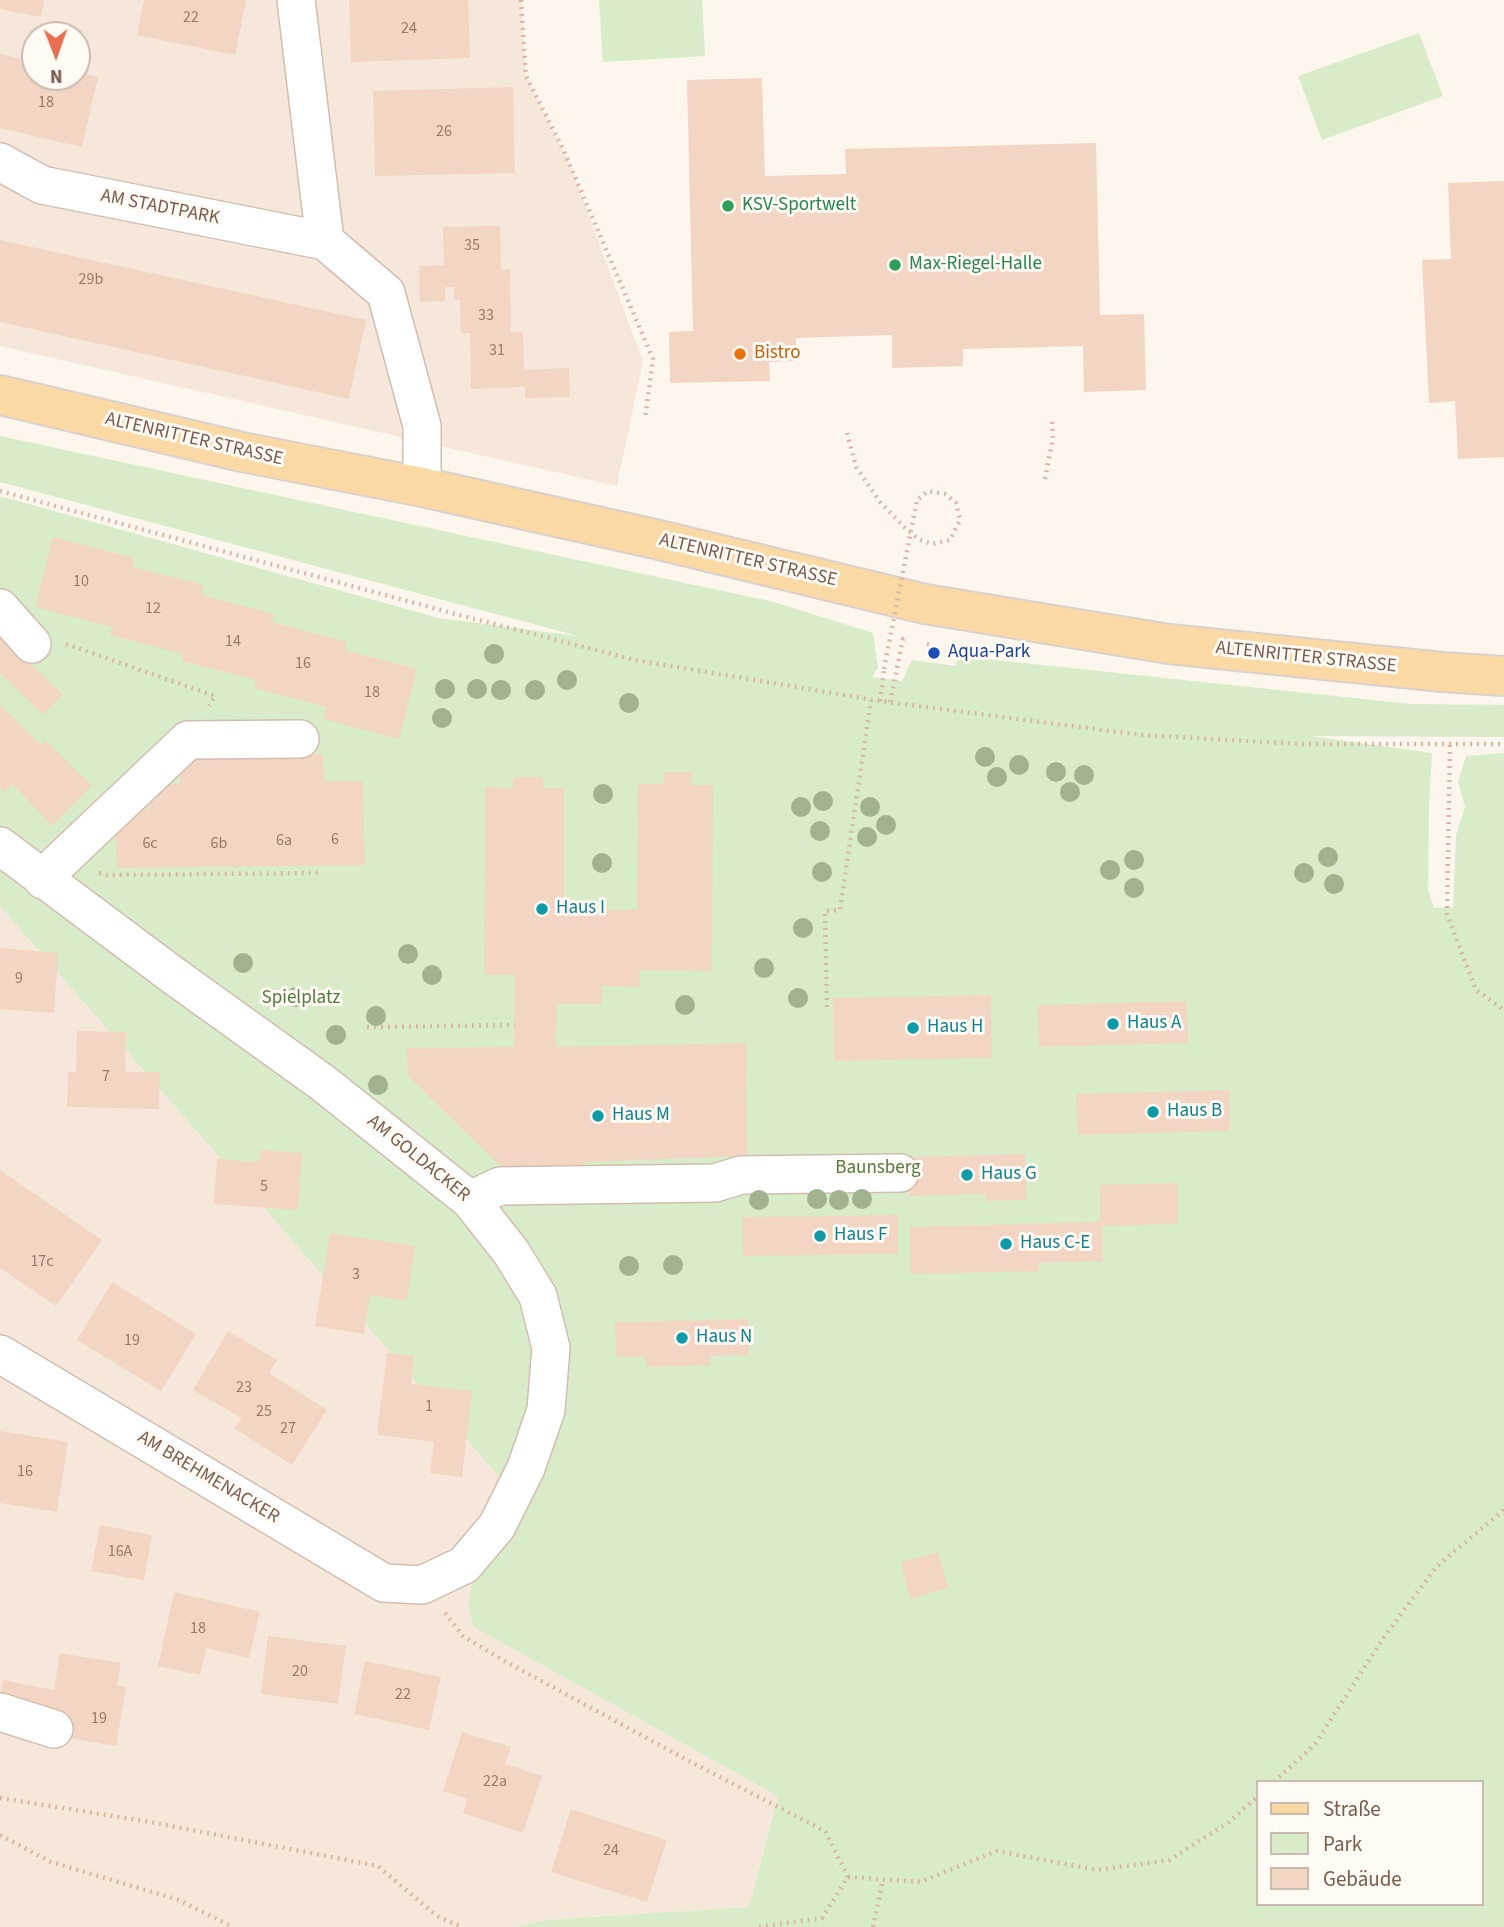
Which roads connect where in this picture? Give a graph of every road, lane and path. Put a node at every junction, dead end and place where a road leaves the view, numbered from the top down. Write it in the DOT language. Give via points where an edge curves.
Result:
graph roads {
  1 [pos="296,0"];
  2 [pos="521,0"];
  3 [pos="0,162"];
  4 [pos="325,241"];
  5 [pos="0,395"];
  6 [pos="1052,418"];
  7 [pos="645,419"];
  8 [pos="847,433"];
  9 [pos="1045,479"];
  10 [pos="422,487"];
  11 [pos="0,491"];
  12 [pos="0,608"];
  13 [pos="912,641"];
  14 [pos="922,643"];
  15 [pos="32,644"];
  16 [pos="934,653"];
  17 [pos="1504,676"];
  18 [pos="871,699"];
  19 [pos="880,701"];
  20 [pos="890,702"];
  21 [pos="300,739"];
  22 [pos="188,740"];
  23 [pos="1450,744"];
  24 [pos="1504,744"];
  25 [pos="0,846"];
  26 [pos="50,872"];
  27 [pos="319,873"];
  28 [pos="827,1007"];
  29 [pos="1504,1010"];
  30 [pos="515,1025"];
  31 [pos="366,1027"];
  32 [pos="900,1173"];
  33 [pos="470,1200"];
  34 [pos="0,1354"];
  35 [pos="1503,1513"];
  36 [pos="422,1585"];
  37 [pos="0,1713"];
  38 [pos="54,1729"];
  39 [pos="1276,1780"];
  40 [pos="0,1798"];
  41 [pos="1256,1798"];
  42 [pos="0,1835"];
  43 [pos="848,1877"];
  44 [pos="883,1879"];
  45 [pos="233,1927"];
  46 [pos="462,1927"];
  47 [pos="758,1927"];
  48 [pos="873,1927"];
  1 -- 4 [label="street"];
  2 -- 7 [label="path" via="526,76 564,149 653,359"];
  3 -- 4 [label="street, AM STADTPARK" via="42,185"];
  4 -- 10 [label="street, AM STADTPARK" via="386,293 422,426"];
  5 -- 10 [label="main road, ALTENRITTER STRASSE" via="242,452"];
  6 -- 9 [label="path"];
  8 -- 19 [label="path, bridge" via="856,467 880,502 903,526 910,532 918,539 932,544 950,540 960,520 956,503 945,494 928,491 917,499 915,513 912,526 910,539 900,591 884,669"];
  10 -- 17 [label="main road, ALTENRITTER STRASSE" via="925,604 1022,621 1169,644"];
  11 -- 18 [label="path" via="635,660"];
  12 -- 15 [label="street"];
  13 -- 20 [label="path" via="902,639"];
  14 -- 16 [label="path" via="932,645"];
  15 -- 22 [label="path" via="45,637 215,696"];
  18 -- 19 [label="path"];
  18 -- 28 [label="path" via="840,910 825,911"];
  19 -- 20 [label="path"];
  20 -- 23 [label="path" via="1141,735 1302,744"];
  21 -- 22 [label="street"];
  22 -- 26 [label="street"];
  23 -- 24 [label="path"];
  23 -- 29 [label="path" via="1447,914 1476,990"];
  25 -- 26 [label="street, AM GOLDACKER"];
  26 -- 27 [label="path"];
  26 -- 33 [label="street, AM GOLDACKER"];
  30 -- 31 [label="path"];
  32 -- 33 [label="street" via="741,1175 715,1183 500,1186"];
  33 -- 36 [label="street, AM GOLDACKER" via="538,1296 551,1348 546,1410 526,1468 497,1526 464,1565"];
  34 -- 36 [label="street, AM BREHMENACKER" via="384,1583"];
  35 -- 39 [label="path" via="1437,1566 1384,1637 1315,1744"];
  36 -- 43 [label="path" via="463,1636 825,1830"];
  37 -- 38 [label="street"];
  40 -- 46 [label="path" via="378,1866 436,1916"];
  41 -- 44 [label="path" via="1230,1822 1169,1860 1097,1870 997,1851 920,1882"];
  42 -- 45 [label="path" via="51,1862 179,1900"];
  43 -- 44 [label="path"];
  43 -- 47 [label="path" via="822,1918"];
  44 -- 48 [label="path"];
}
